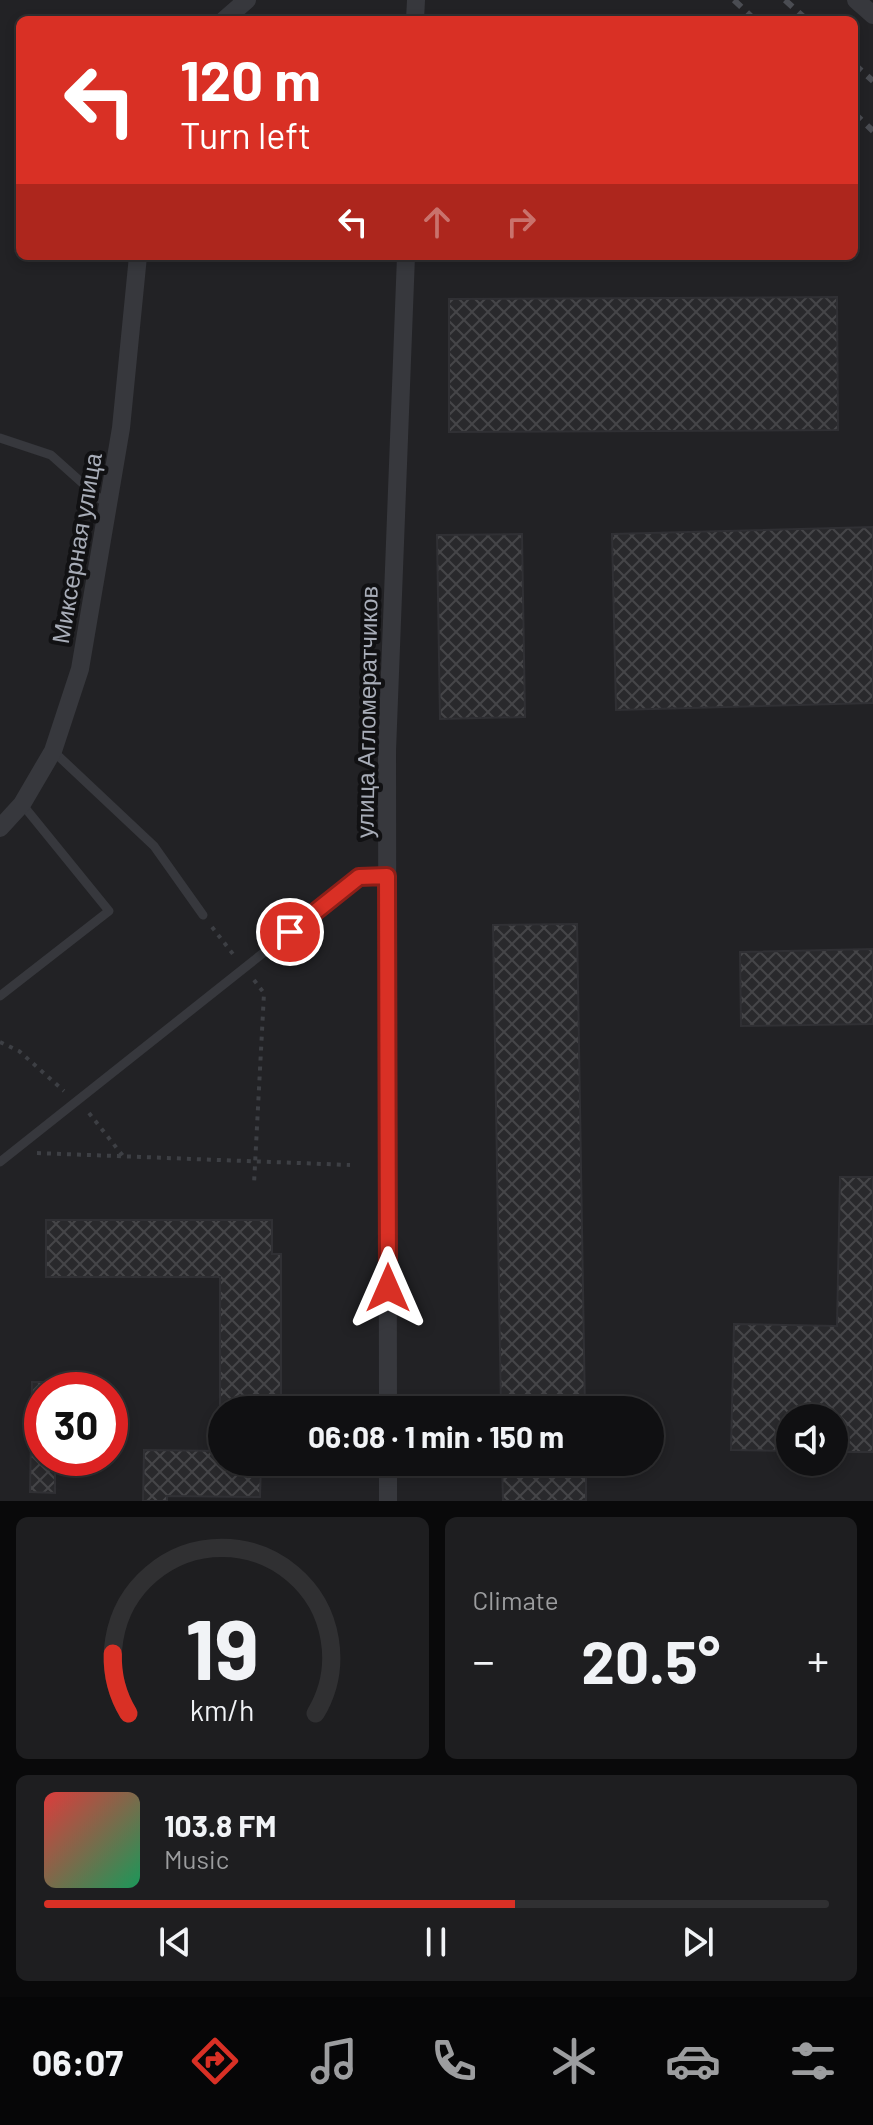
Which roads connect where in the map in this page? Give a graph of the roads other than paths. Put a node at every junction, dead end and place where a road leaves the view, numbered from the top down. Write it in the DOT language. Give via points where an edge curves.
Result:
graph roads {
  1 [pos="247,0"];
  2 [pos="229,16"];
  3 [pos="138,260"];
  4 [pos="406,260"];
  5 [pos="0,438"];
  6 [pos="108,506"];
  7 [pos="53,751"];
  8 [pos="22,804"];
  9 [pos="0,828"];
  10 [pos="387,876"];
  11 [pos="203,915"];
  12 [pos="0,996"];
  13 [pos="0,1162"];
  14 [pos="388,1396"];
  15 [pos="388,1476"];
  16 [pos="388,1501"];
  1 -- 2 [label="street"];
  3 -- 6 [label="street, Миксерная улица"];
  4 -- 10 [label="street, улица Агломератчиков"];
  5 -- 6 [label="lane" via="51,455"];
  6 -- 7 [label="street, Миксерная улица" via="80,669"];
  7 -- 8 [label="street, Миксерная улица"];
  7 -- 11 [label="lane" via="154,846"];
  8 -- 9 [label="street, Миксерная улица"];
  8 -- 12 [label="lane" via="109,911"];
  10 -- 13 [label="lane" via="359,877"];
  10 -- 14 [label="street, улица Агломератчиков"];
  15 -- 16 [label="street"];
}
